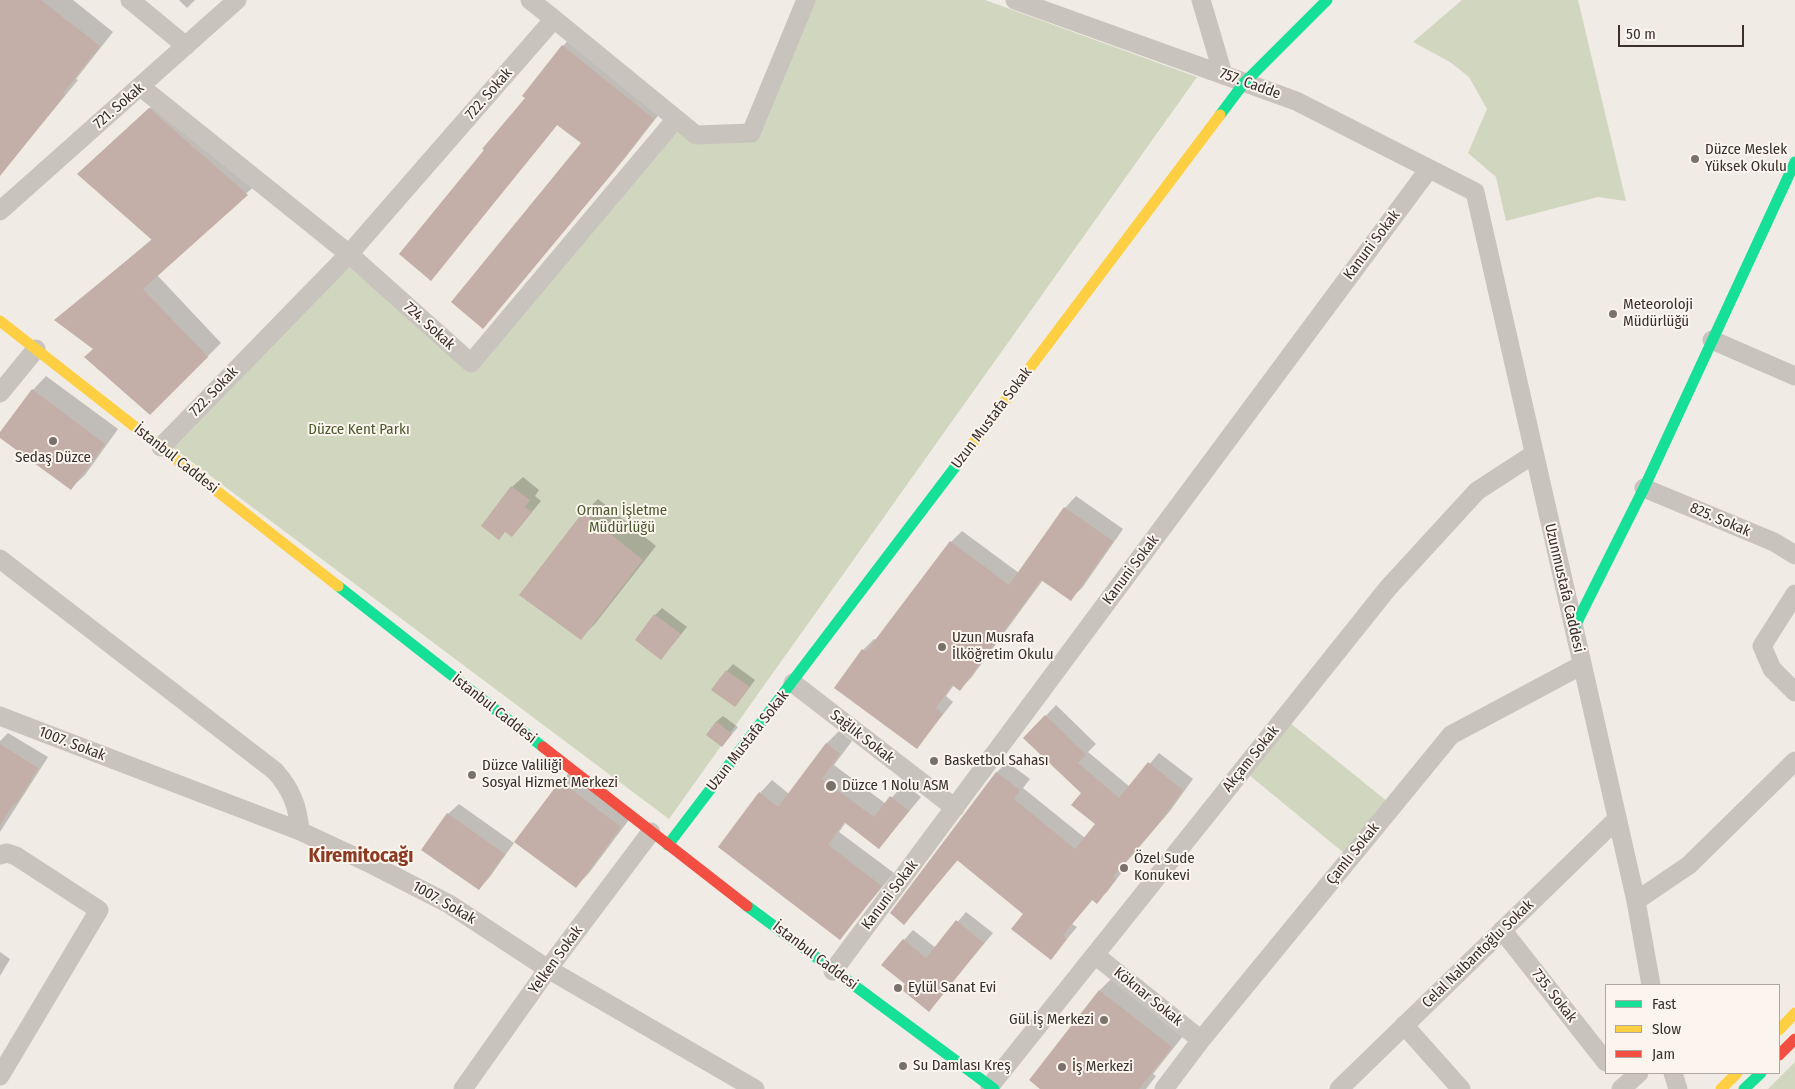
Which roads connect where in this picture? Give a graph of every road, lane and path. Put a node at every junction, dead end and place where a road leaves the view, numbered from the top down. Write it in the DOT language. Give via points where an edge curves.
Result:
graph roads {
  1 [pos="130,0"];
  2 [pos="237,0"];
  3 [pos="530,0"];
  4 [pos="806,0"];
  5 [pos="1015,0"];
  6 [pos="1202,0"];
  7 [pos="1327,0"];
  8 [pos="554,19"];
  9 [pos="186,46"];
  10 [pos="1223,74"];
  11 [pos="1244,83"];
  12 [pos="141,87"];
  13 [pos="676,120"];
  14 [pos="1795,162"];
  15 [pos="1429,169"];
  16 [pos="1789,189"];
  17 [pos="1475,192"];
  18 [pos="0,211"];
  19 [pos="349,254"];
  20 [pos="0,321"];
  21 [pos="1712,340"];
  22 [pos="36,349"];
  23 [pos="1795,376"];
  24 [pos="0,393"];
  25 [pos="161,447"];
  26 [pos="1534,454"];
  27 [pos="1644,488"];
  28 [pos="1795,555"];
  29 [pos="0,559"];
  30 [pos="1795,594"];
  31 [pos="1573,630"];
  32 [pos="1582,665"];
  33 [pos="793,683"];
  34 [pos="1795,692"];
  35 [pos="0,716"];
  36 [pos="1795,761"];
  37 [pos="955,808"];
  38 [pos="1617,819"];
  39 [pos="300,831"];
  40 [pos="651,832"];
  41 [pos="668,845"];
  42 [pos="0,854"];
  43 [pos="1636,901"];
  44 [pos="1502,930"];
  45 [pos="1095,955"];
  46 [pos="548,969"];
  47 [pos="833,971"];
  48 [pos="1651,984"];
  49 [pos="1795,1013"];
  50 [pos="1404,1025"];
  51 [pos="1780,1029"];
  52 [pos="1795,1039"];
  53 [pos="1201,1040"];
  54 [pos="1780,1054"];
  55 [pos="1605,1061"];
  56 [pos="1636,1074"];
  57 [pos="1673,1074"];
  58 [pos="1736,1074"];
  59 [pos="1760,1074"];
  60 [pos="0,1076"];
  61 [pos="969,1082"];
  62 [pos="1620,1082"];
  63 [pos="992,1087"];
  64 [pos="463,1089"];
  65 [pos="755,1089"];
  66 [pos="1164,1089"];
  67 [pos="1339,1089"];
  68 [pos="1460,1089"];
  69 [pos="1678,1089"];
  70 [pos="1721,1089"];
  71 [pos="1744,1089"];
  1 -- 9 [label="street"];
  2 -- 9 [label="street, 721. Sokak"];
  3 -- 8 [label="street"];
  4 -- 13 [label="street" via="752,133 696,135"];
  5 -- 10 [label="street, 757. Cadde"];
  6 -- 10 [label="street"];
  7 -- 11 [label="street, Uzun Mustafa Sokak"];
  8 -- 13 [label="street"];
  8 -- 19 [label="street, 722. Sokak"];
  9 -- 12 [label="street, 721. Sokak"];
  10 -- 11 [label="street, 757. Cadde"];
  11 -- 15 [label="street, 757. Cadde" via="1296,101"];
  11 -- 33 [label="street, Uzun Mustafa Sokak"];
  12 -- 18 [label="street, 721. Sokak"];
  12 -- 19 [label="street, 724. Sokak"];
  13 -- 19 [label="street, 724. Sokak" via="471,363"];
  14 -- 16 [label="street"];
  15 -- 17 [label="street, 757. Cadde"];
  15 -- 37 [label="street, Kanuni Sokak"];
  16 -- 21 [label="street"];
  17 -- 26 [label="street, Uzunmustafa Caddesi"];
  19 -- 25 [label="street, 722. Sokak"];
  20 -- 22 [label="street, İstanbul Caddesi"];
  21 -- 23 [label="street"];
  21 -- 27 [label="street"];
  22 -- 24 [label="street"];
  22 -- 25 [label="street, İstanbul Caddesi"];
  25 -- 40 [label="street, İstanbul Caddesi"];
  26 -- 31 [label="street, Uzunmustafa Caddesi"];
  26 -- 45 [label="street, Akçam Sokak" via="1477,491 1388,588"];
  27 -- 28 [label="street, 825. Sokak" via="1774,542"];
  27 -- 31 [label="street"];
  29 -- 39 [label="street" via="275,771 294,797"];
  30 -- 34 [label="street" via="1762,646 1772,670"];
  31 -- 32 [label="street, Uzunmustafa Caddesi"];
  32 -- 38 [label="street, Uzunmustafa Caddesi"];
  32 -- 53 [label="street, Çamlı Sokak" via="1451,735"];
  33 -- 37 [label="street, Sağlık Sokak"];
  33 -- 41 [label="street, Uzun Mustafa Sokak"];
  35 -- 39 [label="street, 1007. Sokak"];
  36 -- 43 [label="street" via="1689,865"];
  37 -- 47 [label="street, Kanuni Sokak"];
  38 -- 43 [label="street, Uzunmustafa Caddesi"];
  38 -- 44 [label="street, Celal Nalbantoğlu Sokak"];
  39 -- 46 [label="street, 1007. Sokak" via="449,904"];
  40 -- 41 [label="street, İstanbul Caddesi"];
  40 -- 46 [label="street, Yelken Sokak"];
  41 -- 47 [label="street, İstanbul Caddesi"];
  42 -- 60 [label="street" via="16,856 99,910"];
  43 -- 48 [label="street, Uzunmustafa Caddesi"];
  44 -- 50 [label="street, Celal Nalbantoğlu Sokak"];
  44 -- 55 [label="street, 735. Sokak"];
  45 -- 53 [label="street, Köknar Sokak"];
  45 -- 63 [label="street, Akçam Sokak"];
  46 -- 64 [label="street, Yelken Sokak"];
  46 -- 65 [label="street, 1007. Sokak"];
  47 -- 61 [label="street, İstanbul Caddesi"];
  49 -- 51 [label="street"];
  50 -- 67 [label="street, Celal Nalbantoğlu Sokak"];
  50 -- 68 [label="street"];
  52 -- 54 [label="street"];
  53 -- 66 [label="street, Çamlı Sokak"];
  56 -- 62 [label="street"];
  57 -- 69 [label="street"];
  58 -- 70 [label="street"];
  59 -- 71 [label="street"];
  61 -- 63 [label="street, İstanbul Caddesi"];
}
